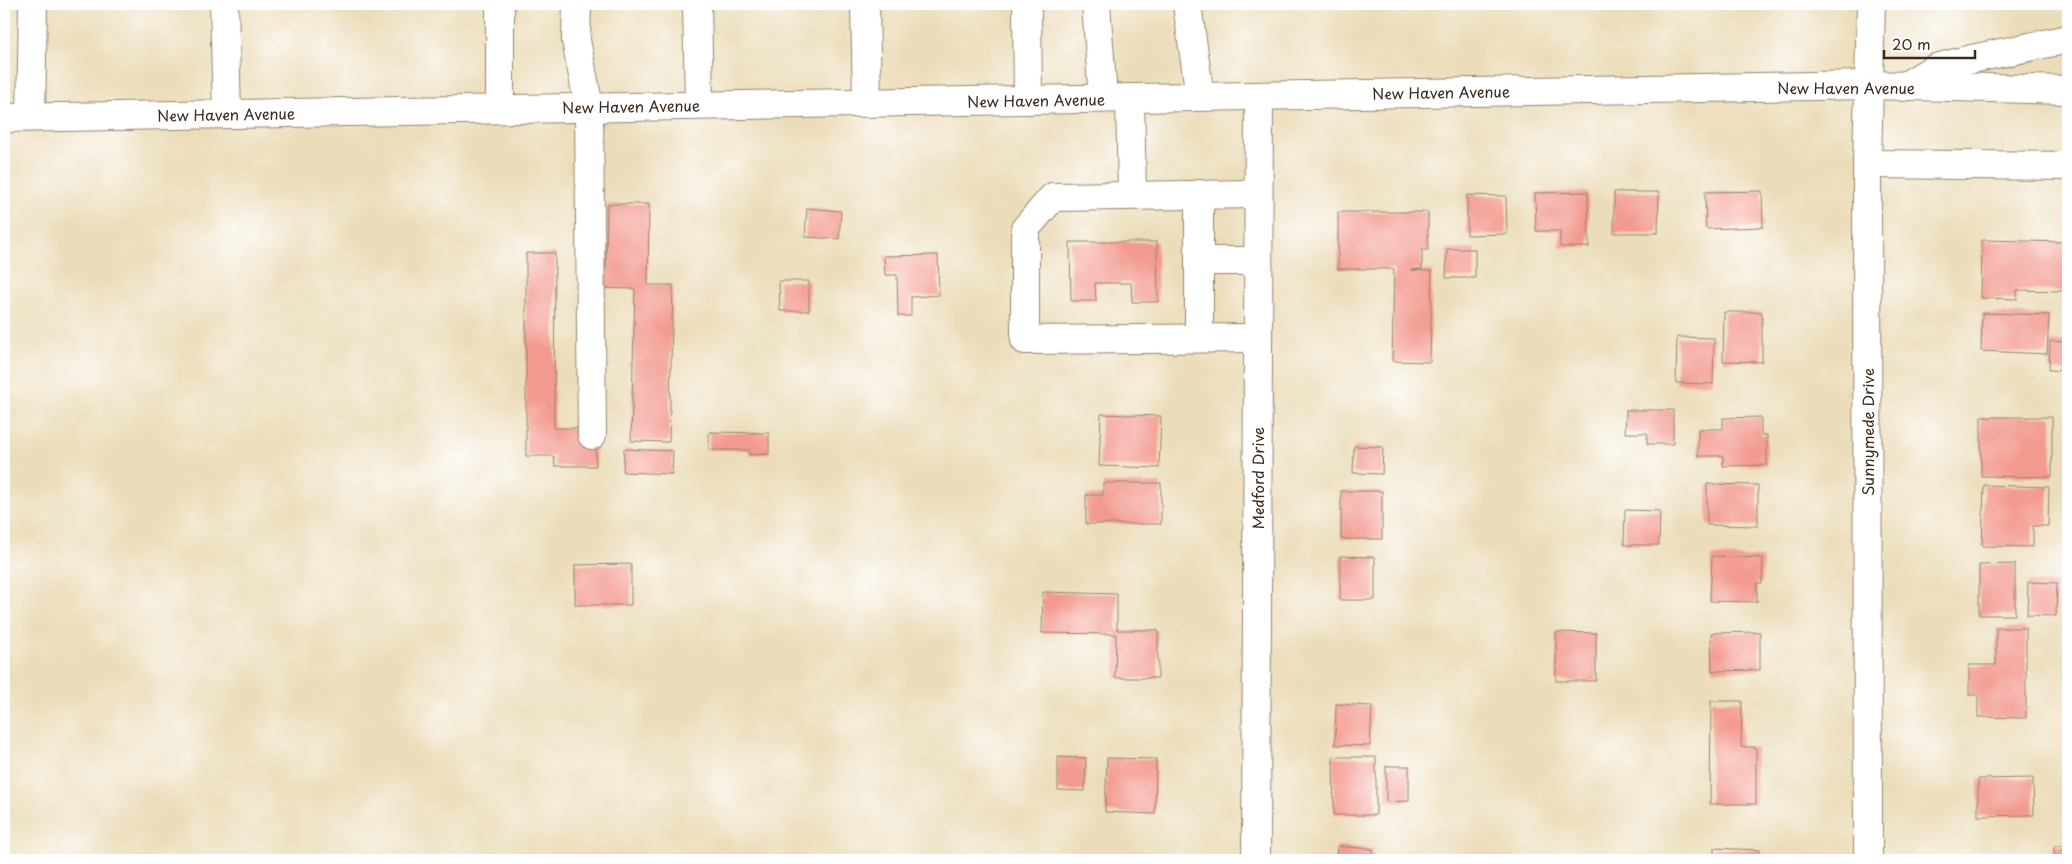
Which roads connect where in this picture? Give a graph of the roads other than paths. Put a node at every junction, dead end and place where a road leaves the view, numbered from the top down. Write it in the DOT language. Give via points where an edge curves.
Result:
graph roads {
  1 [pos="33,4"];
  2 [pos="224,4"];
  3 [pos="500,4"];
  4 [pos="577,4"];
  5 [pos="697,4"];
  6 [pos="864,4"];
  7 [pos="1027,4"];
  8 [pos="1096,4"];
  9 [pos="1187,4"];
  10 [pos="1871,4"];
  11 [pos="2068,39"];
  12 [pos="1869,85"];
  13 [pos="1904,87"];
  14 [pos="2068,90"];
  15 [pos="1200,96"];
  16 [pos="1259,96"];
  17 [pos="1103,98"];
  18 [pos="1130,98"];
  19 [pos="1028,100"];
  20 [pos="867,102"];
  21 [pos="699,105"];
  22 [pos="590,107"];
  23 [pos="500,109"];
  24 [pos="227,114"];
  25 [pos="31,117"];
  26 [pos="4,118"];
  27 [pos="1867,164"];
  28 [pos="2068,166"];
  29 [pos="1199,194"];
  30 [pos="1258,194"];
  31 [pos="1132,195"];
  32 [pos="1199,261"];
  33 [pos="1258,261"];
  34 [pos="1198,338"];
  35 [pos="1258,338"];
  36 [pos="592,434"];
  37 [pos="1256,860"];
  38 [pos="1868,860"];
  1 -- 25 [label="main road"];
  2 -- 24 [label="main road"];
  3 -- 23 [label="main road"];
  4 -- 22 [label="main road" via="576,40"];
  5 -- 21 [label="main road"];
  6 -- 20 [label="main road"];
  7 -- 19 [label="main road"];
  8 -- 17 [label="main road"];
  9 -- 15 [label="main road"];
  10 -- 12 [label="main road, Sunnymede Drive"];
  11 -- 13 [label="main road" via="1935,68"];
  12 -- 13 [label="main road, New Haven Avenue"];
  12 -- 16 [label="main road, New Haven Avenue"];
  12 -- 27 [label="main road, Sunnymede Drive"];
  13 -- 14 [label="main road, New Haven Avenue"];
  15 -- 16 [label="main road, New Haven Avenue"];
  15 -- 18 [label="main road, New Haven Avenue"];
  16 -- 30 [label="main road, Medford Drive"];
  17 -- 18 [label="main road, New Haven Avenue"];
  17 -- 19 [label="main road, New Haven Avenue"];
  18 -- 31 [label="main road"];
  19 -- 20 [label="main road, New Haven Avenue"];
  20 -- 21 [label="main road, New Haven Avenue"];
  21 -- 22 [label="main road, New Haven Avenue"];
  22 -- 23 [label="main road, New Haven Avenue"];
  22 -- 36 [label="main road"];
  23 -- 24 [label="main road, New Haven Avenue"];
  24 -- 25 [label="main road, New Haven Avenue"];
  25 -- 26 [label="main road, New Haven Avenue"];
  27 -- 28 [label="main road"];
  27 -- 38 [label="main road, Sunnymede Drive"];
  29 -- 30 [label="main road"];
  29 -- 31 [label="main road"];
  29 -- 32 [label="main road"];
  30 -- 33 [label="main road, Medford Drive"];
  31 -- 34 [label="main road" via="1053,197 1025,229 1025,340"];
  32 -- 33 [label="main road"];
  32 -- 34 [label="main road"];
  33 -- 35 [label="main road, Medford Drive"];
  34 -- 35 [label="main road"];
  35 -- 37 [label="main road, Medford Drive"];
}
